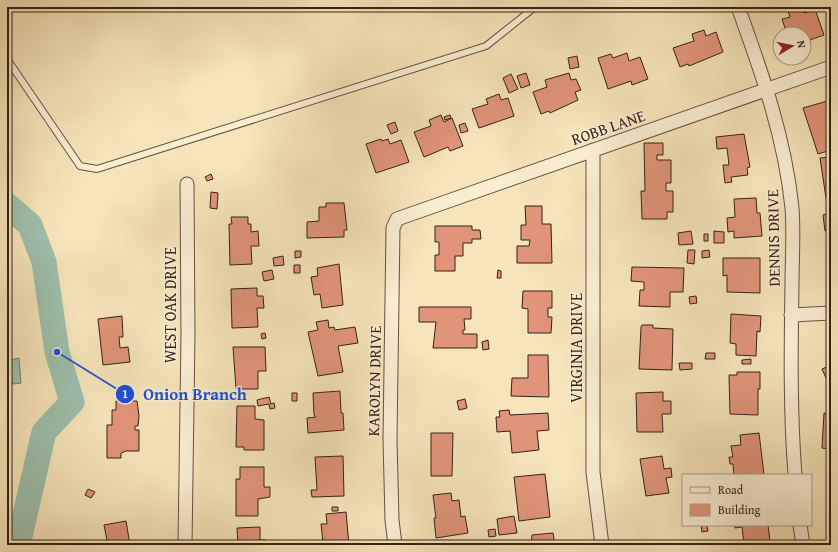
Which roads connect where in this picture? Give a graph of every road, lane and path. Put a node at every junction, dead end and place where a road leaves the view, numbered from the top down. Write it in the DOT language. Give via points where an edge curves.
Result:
graph roads {
  1 [pos="535,7"];
  2 [pos="738,7"];
  3 [pos="7,59"];
  4 [pos="831,67"];
  5 [pos="767,89"];
  6 [pos="593,150"];
  7 [pos="187,184"];
  8 [pos="397,219"];
  9 [pos="831,313"];
  10 [pos="792,315"];
  11 [pos="795,474"];
  12 [pos="800,526"];
  13 [pos="185,545"];
  14 [pos="394,545"];
  15 [pos="602,545"];
  16 [pos="803,545"];
  1 -- 3 [label="lane" via="486,46 97,169 80,166"];
  2 -- 5 [label="street, DENNIS DRIVE"];
  4 -- 5 [label="street, ROBB LANE"];
  5 -- 6 [label="street, ROBB LANE"];
  5 -- 10 [label="street, DENNIS DRIVE" via="781,138 792,210"];
  6 -- 8 [label="street, ROBB LANE"];
  6 -- 15 [label="street, VIRGINIA DRIVE" via="593,472"];
  7 -- 13 [label="street, WEST OAK DRIVE"];
  8 -- 14 [label="street, KAROLYN DRIVE" via="392,228 390,439"];
  9 -- 10 [label="street"];
  10 -- 11 [label="street, DENNIS DRIVE" via="791,428"];
  12 -- 16 [label="street"];
}
